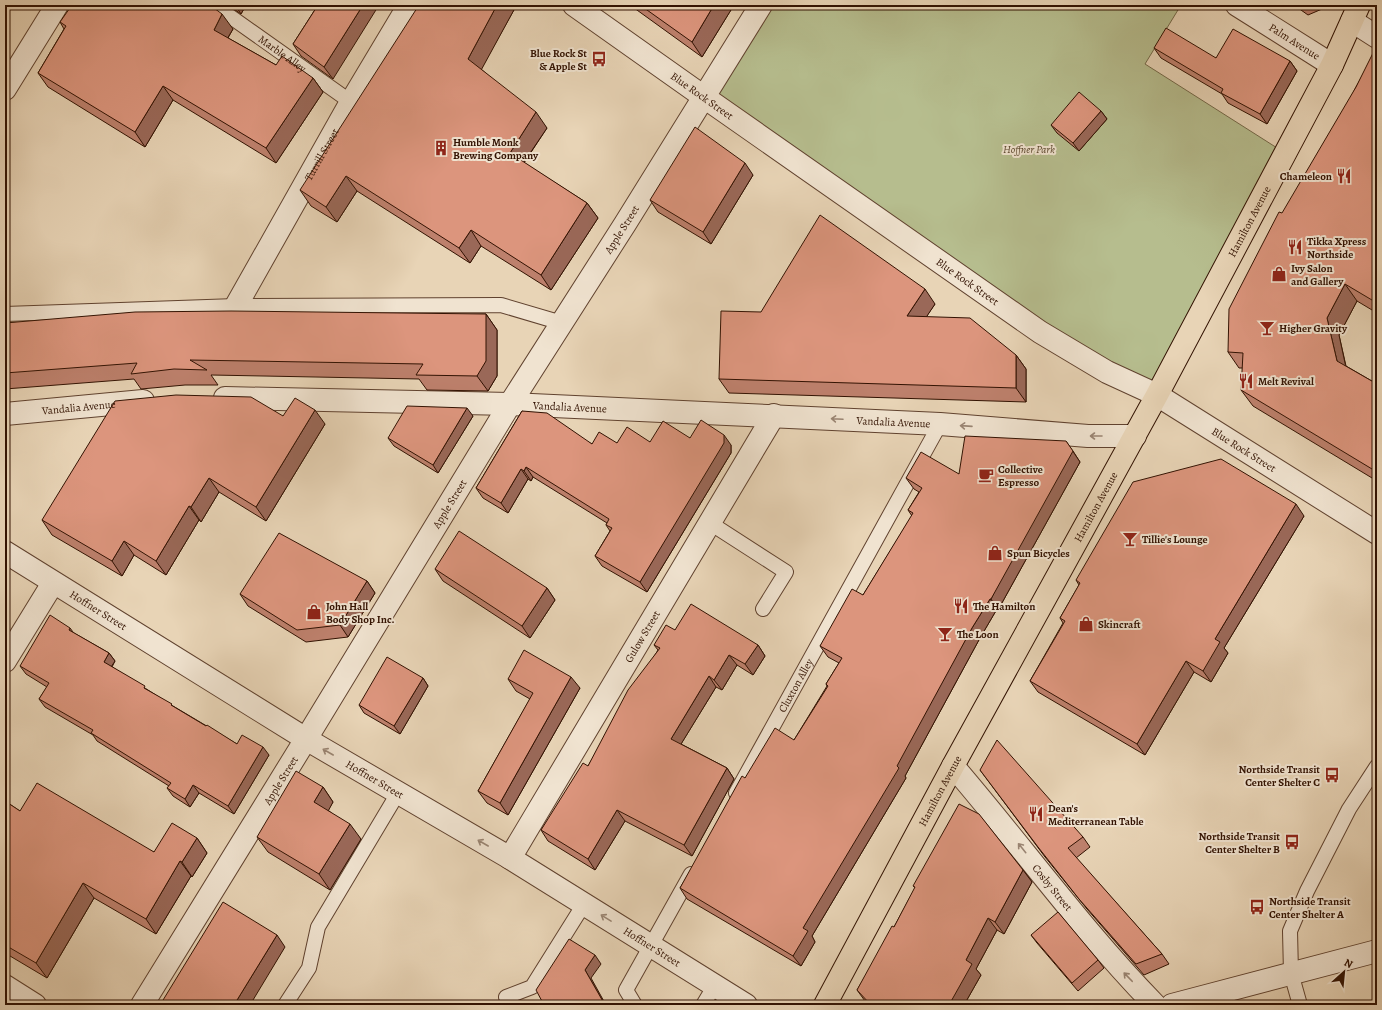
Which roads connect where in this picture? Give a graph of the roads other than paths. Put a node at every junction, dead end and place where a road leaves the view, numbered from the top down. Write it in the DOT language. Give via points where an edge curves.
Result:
graph roads {
  1 [pos="57,5"];
  2 [pos="214,5"];
  3 [pos="410,5"];
  4 [pos="574,5"];
  5 [pos="762,5"];
  6 [pos="1237,5"];
  7 [pos="1356,13"];
  8 [pos="1377,37"];
  9 [pos="1332,65"];
  10 [pos="5,89"];
  11 [pos="704,97"];
  12 [pos="351,102"];
  13 [pos="236,306"];
  14 [pos="5,314"];
  15 [pos="562,323"];
  16 [pos="1157,395"];
  17 [pos="209,398"];
  18 [pos="163,399"];
  19 [pos="510,404"];
  20 [pos="5,414"];
  21 [pos="774,415"];
  22 [pos="940,424"];
  23 [pos="1135,436"];
  24 [pos="710,523"];
  25 [pos="1377,533"];
  26 [pos="5,552"];
  27 [pos="53,583"];
  28 [pos="763,608"];
  29 [pos="5,661"];
  30 [pos="306,739"];
  31 [pos="953,766"];
  32 [pos="1377,766"];
  33 [pos="398,793"];
  34 [pos="730,805"];
  35 [pos="510,858"];
  36 [pos="699,860"];
  37 [pos="584,904"];
  38 [pos="652,946"];
  39 [pos="1377,951"];
  40 [pos="1291,973"];
  41 [pos="5,986"];
  42 [pos="715,986"];
  43 [pos="506,997"];
  44 [pos="34,1005"];
  45 [pos="142,1005"];
  46 [pos="285,1005"];
  47 [pos="635,1005"];
  48 [pos="703,1005"];
  49 [pos="746,1005"];
  50 [pos="825,1005"];
  51 [pos="1155,1005"];
  52 [pos="1172,1005"];
  53 [pos="1300,1005"];
  1 -- 10 [label="street"];
  2 -- 12 [label="lane, Marble Alley"];
  3 -- 12 [label="street, Turrill Street"];
  4 -- 11 [label="street, Blue Rock Street"];
  5 -- 11 [label="street, Apple Street"];
  6 -- 9 [label="street, Palm Avenue"];
  7 -- 8 [label="street"];
  7 -- 9 [label="main road, Hamilton Avenue"];
  9 -- 16 [label="main road, Hamilton Avenue"];
  11 -- 15 [label="street, Apple Street"];
  11 -- 16 [label="street, Blue Rock Street" via="1040,332 1107,372"];
  12 -- 13 [label="street, Turrill Street"];
  13 -- 14 [label="lane"];
  13 -- 15 [label="lane" via="501,305"];
  15 -- 19 [label="street, Apple Street"];
  16 -- 23 [label="main road, Hamilton Avenue"];
  16 -- 25 [label="street, Blue Rock Street"];
  17 -- 19 [label="street, Vandalia Avenue"];
  18 -- 20 [label="street, Vandalia Avenue"];
  19 -- 21 [label="street, Vandalia Avenue"];
  19 -- 30 [label="street, Apple Street"];
  22 -- 21 [label="street, Vandalia Avenue, one-way"];
  21 -- 24 [label="street, Gulow Street"];
  23 -- 22 [label="street, Vandalia Avenue, one-way" via="1088,436"];
  22 -- 34 [label="lane, Cluxton Alley"];
  23 -- 31 [label="main road, Hamilton Avenue"];
  24 -- 28 [label="lane" via="786,572"];
  24 -- 35 [label="street, Gulow Street"];
  26 -- 27 [label="street, Hoffner Street"];
  27 -- 29 [label="street"];
  27 -- 30 [label="street, Hoffner Street"];
  33 -- 30 [label="street, Hoffner Street, one-way"];
  30 -- 45 [label="street, Apple Street"];
  31 -- 50 [label="main road, Hamilton Avenue"];
  51 -- 31 [label="street, Cosby Street, one-way" via="1122,972"];
  32 -- 40 [label="lane" via="1349,809 1307,891 1290,931"];
  35 -- 33 [label="street, Hoffner Street, one-way"];
  33 -- 46 [label="lane" via="318,927 309,968"];
  35 -- 37 [label="street, Hoffner Street"];
  36 -- 38 [label="lane"];
  38 -- 37 [label="street, Hoffner Street, one-way"];
  37 -- 43 [label="lane" via="532,987"];
  38 -- 42 [label="street, Hoffner Street"];
  38 -- 47 [label="lane" via="626,990"];
  39 -- 40 [label="street"];
  40 -- 52 [label="street"];
  40 -- 53 [label="lane"];
  41 -- 44 [label="street"];
  42 -- 48 [label="lane"];
  42 -- 49 [label="street, Hoffner Street"];
}
